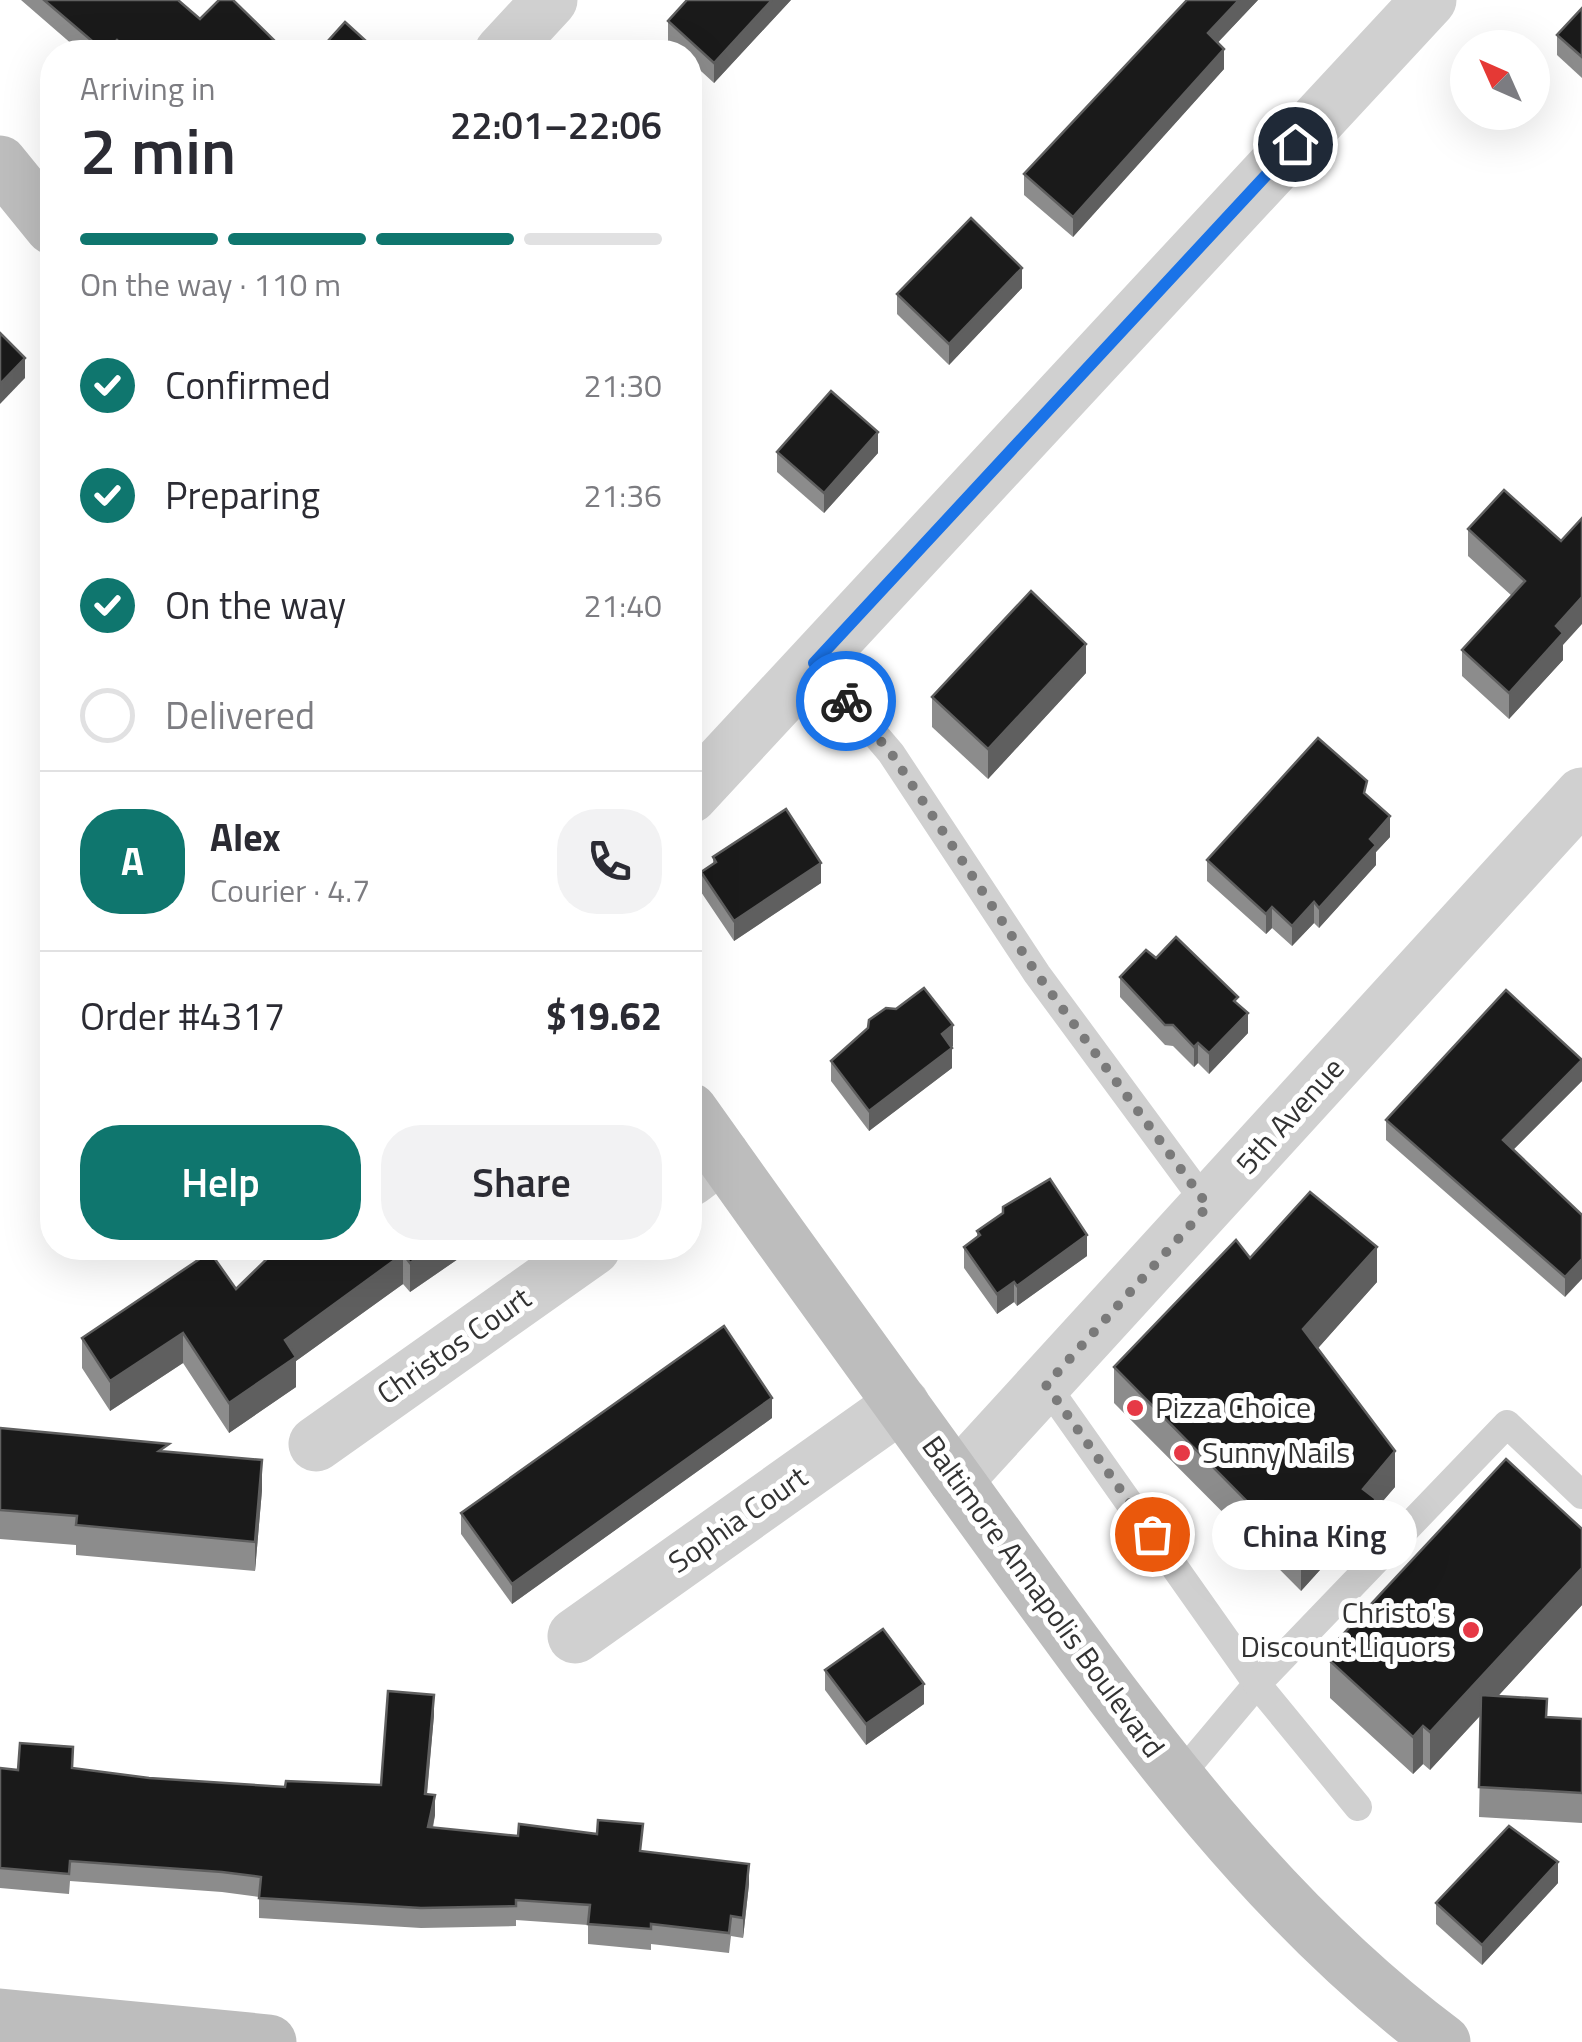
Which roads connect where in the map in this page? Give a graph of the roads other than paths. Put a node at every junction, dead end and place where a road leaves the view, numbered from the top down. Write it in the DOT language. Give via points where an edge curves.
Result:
graph roads {
  1 [pos="550,0"];
  2 [pos="1429,0"];
  3 [pos="513,40"];
  4 [pos="0,163"];
  5 [pos="40,211"];
  6 [pos="814,663"];
  7 [pos="702,783"];
  8 [pos="1574,818"];
  9 [pos="706,1167"];
  10 [pos="1208,1206"];
  11 [pos="576,1260"];
  12 [pos="1046,1385"];
  13 [pos="902,1404"];
  14 [pos="316,1444"];
  15 [pos="956,1480"];
  16 [pos="1582,1495"];
  17 [pos="575,1636"];
  18 [pos="1257,1684"];
  19 [pos="1177,1778"];
  20 [pos="1358,1806"];
  21 [pos="0,2016"];
  22 [pos="268,2042"];
  23 [pos="1443,2042"];
  1 -- 3 [label="street"];
  2 -- 6 [label="street"];
  4 -- 5 [label="main road"];
  6 -- 7 [label="street"];
  6 -- 10 [label="lane" via="891,753 1037,974"];
  8 -- 10 [label="street, 5th Avenue"];
  9 -- 13 [label="main road, Baltimore Annapolis Boulevard"];
  10 -- 12 [label="street, 5th Avenue"];
  11 -- 14 [label="street, Christos Court"];
  12 -- 15 [label="street, 5th Avenue"];
  12 -- 18 [label="lane"];
  13 -- 15 [label="main road, Baltimore Annapolis Boulevard"];
  13 -- 17 [label="street, Sophia Court"];
  15 -- 19 [label="main road, Baltimore Annapolis Boulevard"];
  16 -- 18 [label="lane" via="1507,1424"];
  18 -- 19 [label="lane"];
  18 -- 20 [label="lane"];
  19 -- 23 [label="main road, Baltimore Annapolis Boulevard" via="1283,1902"];
  21 -- 22 [label="main road"];
}
